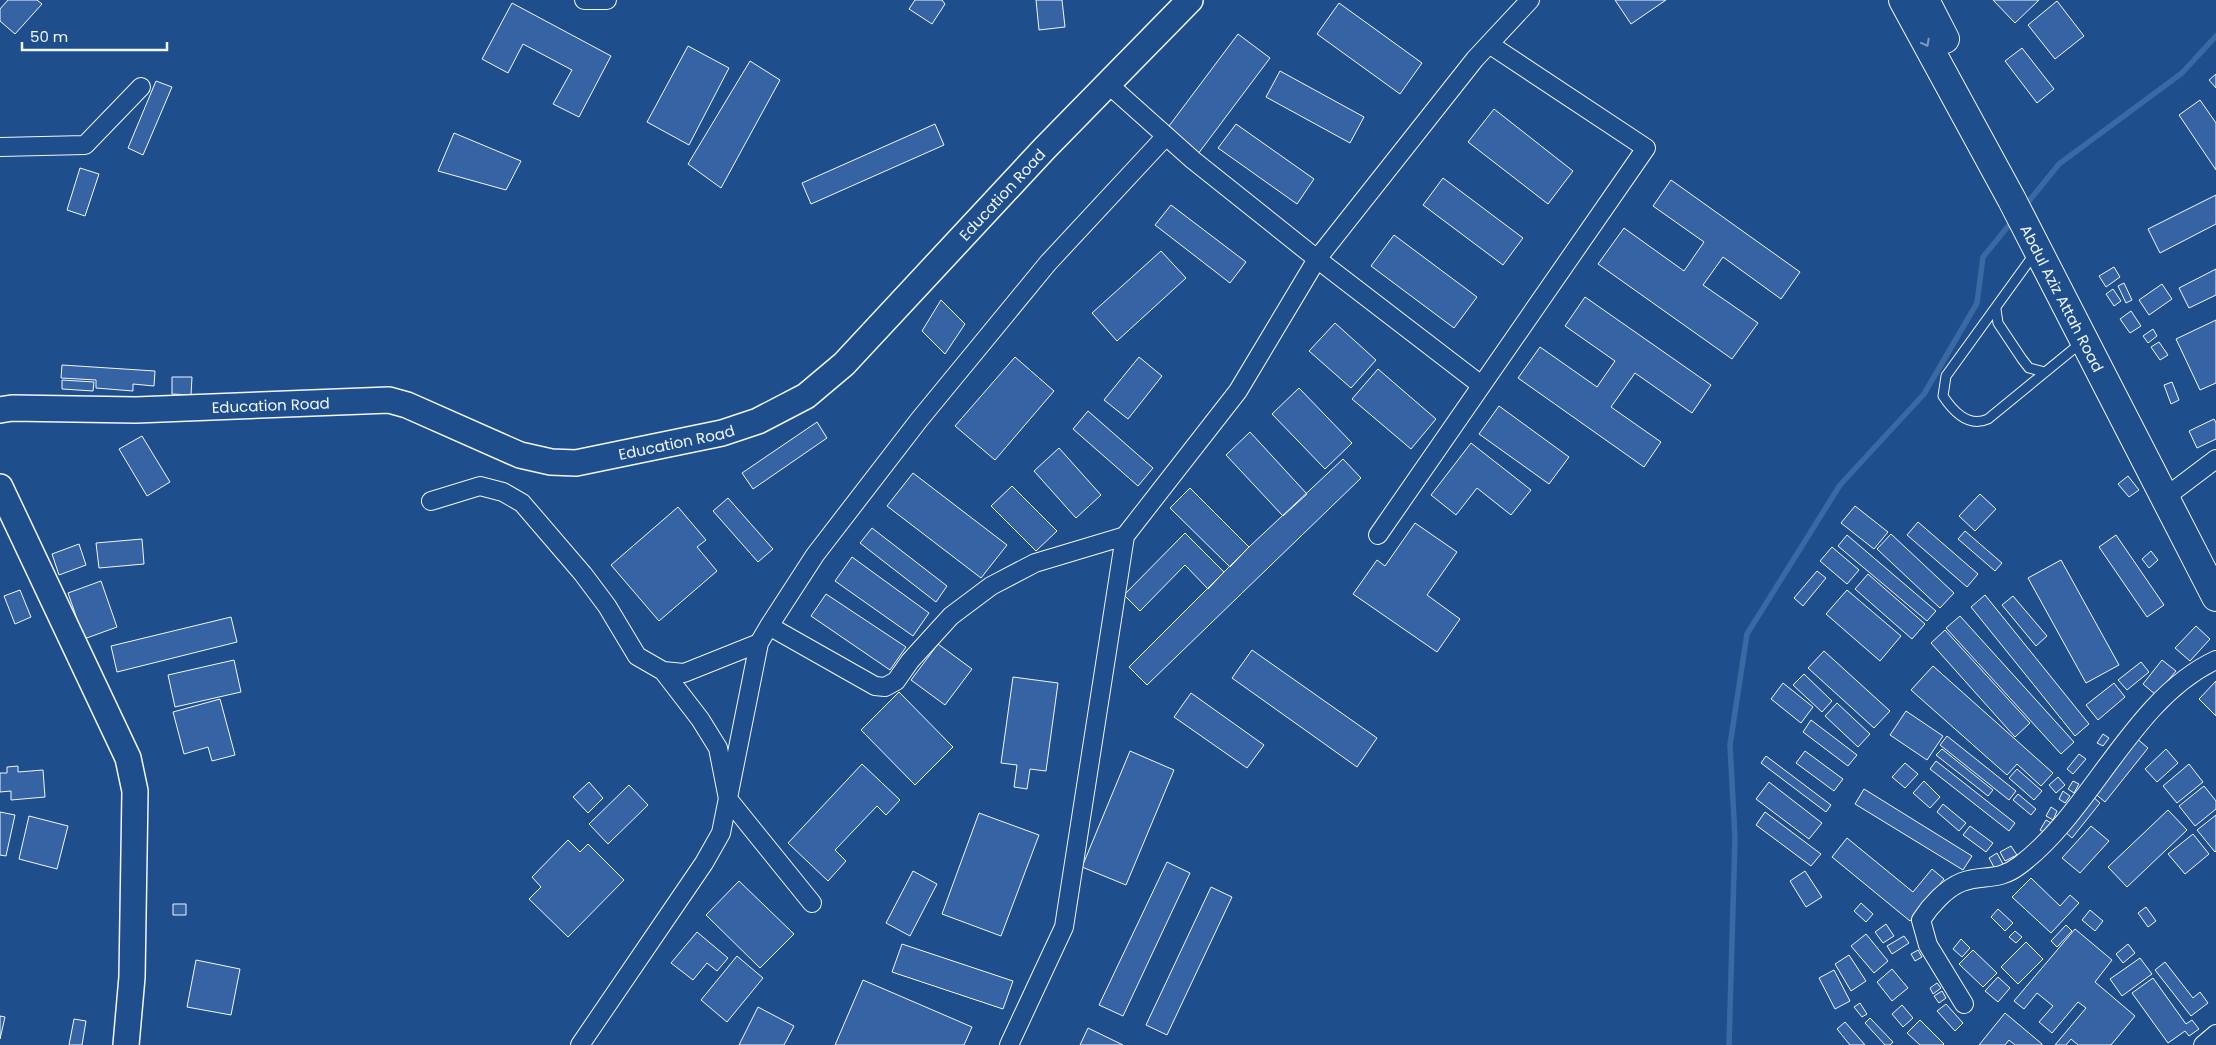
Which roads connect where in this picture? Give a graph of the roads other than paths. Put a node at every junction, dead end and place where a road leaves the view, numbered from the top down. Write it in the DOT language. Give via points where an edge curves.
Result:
graph roads {
  1 [pos="584,0"];
  2 [pos="607,0"];
  3 [pos="1190,0"];
  4 [pos="1530,0"];
  5 [pos="1903,0"];
  6 [pos="1925,0"];
  7 [pos="1489,44"];
  8 [pos="1108,84"];
  9 [pos="141,88"];
  10 [pos="1166,136"];
  11 [pos="0,147"];
  12 [pos="2022,206"];
  13 [pos="2036,251"];
  14 [pos="1317,259"];
  15 [pos="1996,309"];
  16 [pos="2083,342"];
  17 [pos="2046,372"];
  18 [pos="1481,385"];
  19 [pos="0,410"];
  20 [pos="2216,458"];
  21 [pos="1,494"];
  22 [pos="2170,494"];
  23 [pos="431,501"];
  24 [pos="1378,535"];
  25 [pos="1125,536"];
  26 [pos="2216,564"];
  27 [pos="2216,597"];
  28 [pos="769,626"];
  29 [pos="759,643"];
  30 [pos="2216,660"];
  31 [pos="664,672"];
  32 [pos="728,799"];
  33 [pos="812,902"];
  34 [pos="1964,1004"];
  35 [pos="2216,1034"];
  36 [pos="126,1045"];
  37 [pos="580,1045"];
  38 [pos="1009,1045"];
  39 [pos="2204,1045"];
  1 -- 2 [label="street"];
  3 -- 8 [label="street, Education Road"];
  4 -- 7 [label="street"];
  5 -- 12 [label="highway, Abdul Aziz Attah Road, one-way"];
  6 -- 12 [label="highway, Abdul Aziz Attah Road"];
  7 -- 14 [label="street"];
  7 -- 18 [label="street" via="1646,148"];
  8 -- 10 [label="street"];
  8 -- 19 [label="street, Education Road" via="844,364 806,396 758,422 722,433 576,463 551,462 520,455 389,400 136,410"];
  9 -- 11 [label="street" via="85,145"];
  10 -- 14 [label="street"];
  10 -- 28 [label="street" via="1048,263 919,420 814,555"];
  12 -- 13 [label="highway, Abdul Aziz Attah Road"];
  12 -- 22 [label="highway, Abdul Aziz Attah Road"];
  13 -- 15 [label="lane"];
  13 -- 16 [label="highway, Abdul Aziz Attah Road"];
  14 -- 18 [label="street"];
  14 -- 25 [label="street" via="1238,391"];
  15 -- 17 [label="lane" via="1998,323 2029,368"];
  15 -- 17 [label="lane" via="1946,376 1942,396 1952,410 1980,422 1988,419"];
  16 -- 17 [label="lane"];
  16 -- 22 [label="highway, Abdul Aziz Attah Road"];
  18 -- 24 [label="street"];
  20 -- 22 [label="street"];
  21 -- 36 [label="street" via="128,758 135,791 132,978"];
  22 -- 26 [label="highway, Abdul Aziz Attah Road"];
  22 -- 27 [label="highway, Abdul Aziz Attah Road"];
  23 -- 31 [label="street" via="480,486 503,492 522,503 584,574 636,656"];
  25 -- 28 [label="street" via="1035,563 991,586 951,616 896,681 885,687 875,686"];
  25 -- 38 [label="street" via="1064,927"];
  28 -- 29 [label="street"];
  29 -- 31 [label="street" via="684,673"];
  29 -- 32 [label="street"];
  30 -- 34 [label="street" via="2174,689 2151,712 2068,817 2019,866 2001,877 1962,882 1931,903 1921,920 1928,945"];
  31 -- 32 [label="street" via="718,748"];
  32 -- 33 [label="street"];
  32 -- 37 [label="street" via="721,833 704,862"];
  35 -- 39 [label="street"];
}
